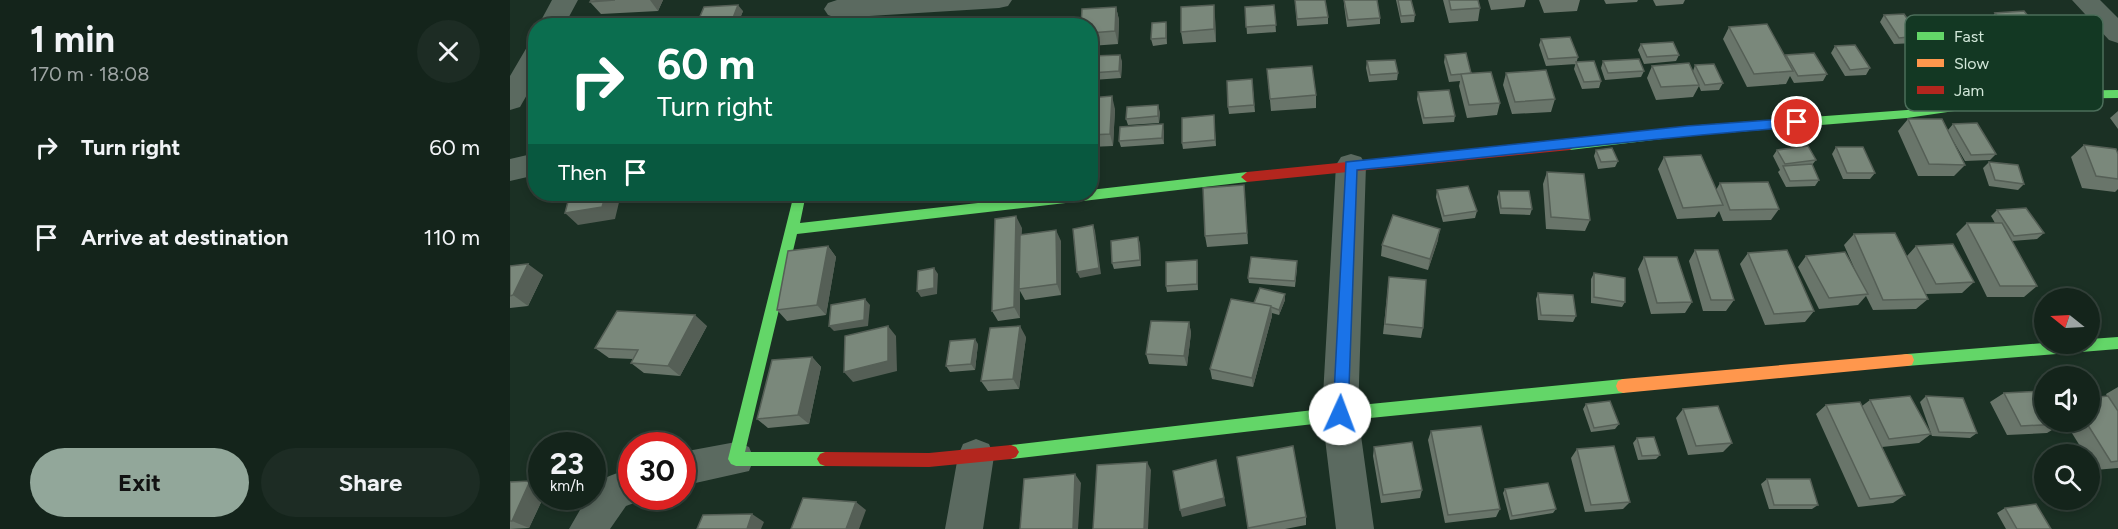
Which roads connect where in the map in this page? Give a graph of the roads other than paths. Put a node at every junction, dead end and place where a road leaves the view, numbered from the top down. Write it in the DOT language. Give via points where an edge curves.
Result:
graph roads {
  1 [pos="565,0"];
  2 [pos="999,0"];
  3 [pos="2085,0"];
  4 [pos="837,11"];
  5 [pos="2100,15"];
  6 [pos="555,18"];
  7 [pos="2103,19"];
  8 [pos="2118,34"];
  9 [pos="528,68"];
  10 [pos="2103,93"];
  11 [pos="2118,93"];
  12 [pos="510,100"];
  13 [pos="1926,111"];
  14 [pos="1351,165"];
  15 [pos="528,166"];
  16 [pos="510,170"];
  17 [pos="1098,194"];
  18 [pos="799,201"];
  19 [pos="1038,201"];
  20 [pos="794,229"];
  21 [pos="2118,343"];
  22 [pos="1340,414"];
  23 [pos="976,456"];
  24 [pos="736,459"];
  25 [pos="696,466"];
  26 [pos="618,491"];
  27 [pos="588,529"];
  28 [pos="964,529"];
  29 [pos="1355,529"];
  1 -- 6 [label="street"];
  2 -- 4 [label="street"];
  3 -- 5 [label="street"];
  7 -- 8 [label="street"];
  9 -- 12 [label="street"];
  10 -- 11 [label="street"];
  13 -- 14 [label="street" via="1687,130"];
  14 -- 17 [label="street"];
  14 -- 22 [label="street"];
  15 -- 16 [label="street"];
  18 -- 20 [label="street"];
  19 -- 20 [label="street"];
  20 -- 24 [label="street"];
  21 -- 22 [label="street" via="1854,364"];
  22 -- 23 [label="street" via="1221,431"];
  22 -- 29 [label="street"];
  23 -- 24 [label="street" via="929,460"];
  23 -- 28 [label="street"];
  24 -- 25 [label="street"];
  26 -- 27 [label="street"];
}
